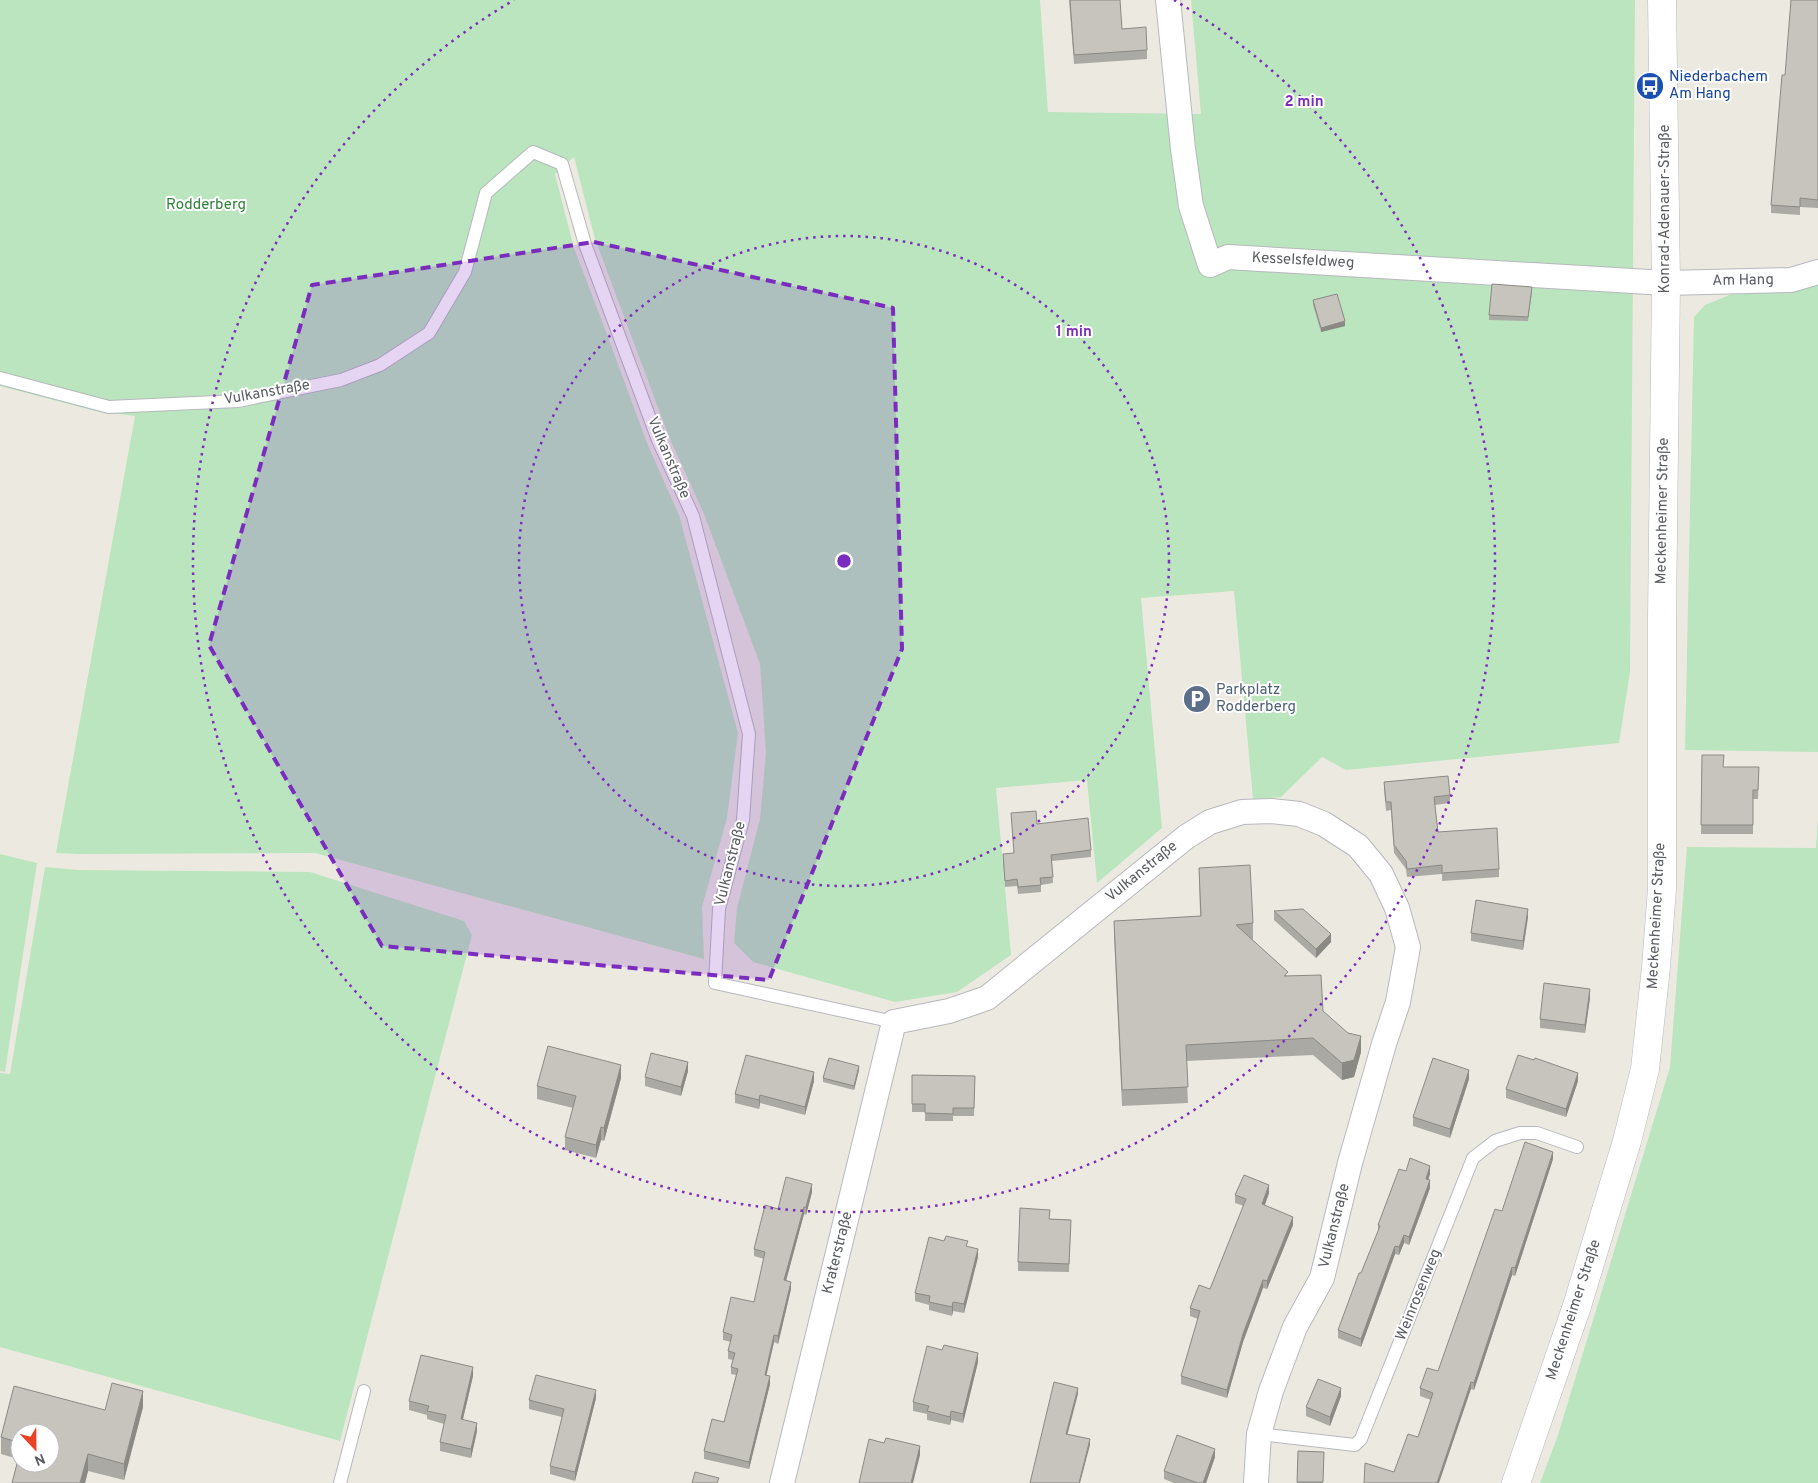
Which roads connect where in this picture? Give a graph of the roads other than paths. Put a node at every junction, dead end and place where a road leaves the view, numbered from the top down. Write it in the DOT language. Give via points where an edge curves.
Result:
graph roads {
  1 [pos="1168,0"];
  2 [pos="1662,0"];
  3 [pos="1818,272"];
  4 [pos="1666,283"];
  5 [pos="1666,329"];
  6 [pos="0,378"];
  7 [pos="894,1022"];
  8 [pos="1577,1147"];
  9 [pos="364,1391"];
  10 [pos="1259,1434"];
  11 [pos="340,1483"];
  12 [pos="782,1483"];
  13 [pos="1256,1483"];
  14 [pos="1516,1483"];
  1 -- 4 [label="street, Kesselsfeldweg" via="1192,206 1210,265 1228,257"];
  2 -- 4 [label="main road, Konrad-Adenauer-Straße"];
  3 -- 4 [label="street, Am Hang" via="1791,280"];
  4 -- 5 [label="main road, Konrad-Adenauer-Straße"];
  5 -- 14 [label="main road, Meckenheimer Straße" via="1662,889 1644,1069 1627,1141 1576,1306"];
  6 -- 7 [label="lane, Vulkanstraße" via="109,407 238,401 341,380 380,366 429,333 466,272 486,193 533,152 562,164 588,253 658,440 693,516 749,734 743,820 719,909 715,983"];
  7 -- 10 [label="street, Vulkanstraße" via="949,1011 987,998 1156,860 1210,822 1242,812 1299,814 1324,824 1358,846 1381,874 1397,908 1408,947 1398,1002 1350,1163 1322,1278 1295,1327"];
  7 -- 12 [label="street, Kraterstraße"];
  8 -- 10 [label="lane, Weinrosenweg" via="1537,1133 1520,1134 1495,1141 1473,1158 1361,1439 1355,1446"];
  9 -- 11 [label="lane"];
  10 -- 13 [label="street, Vulkanstraße"];
}
